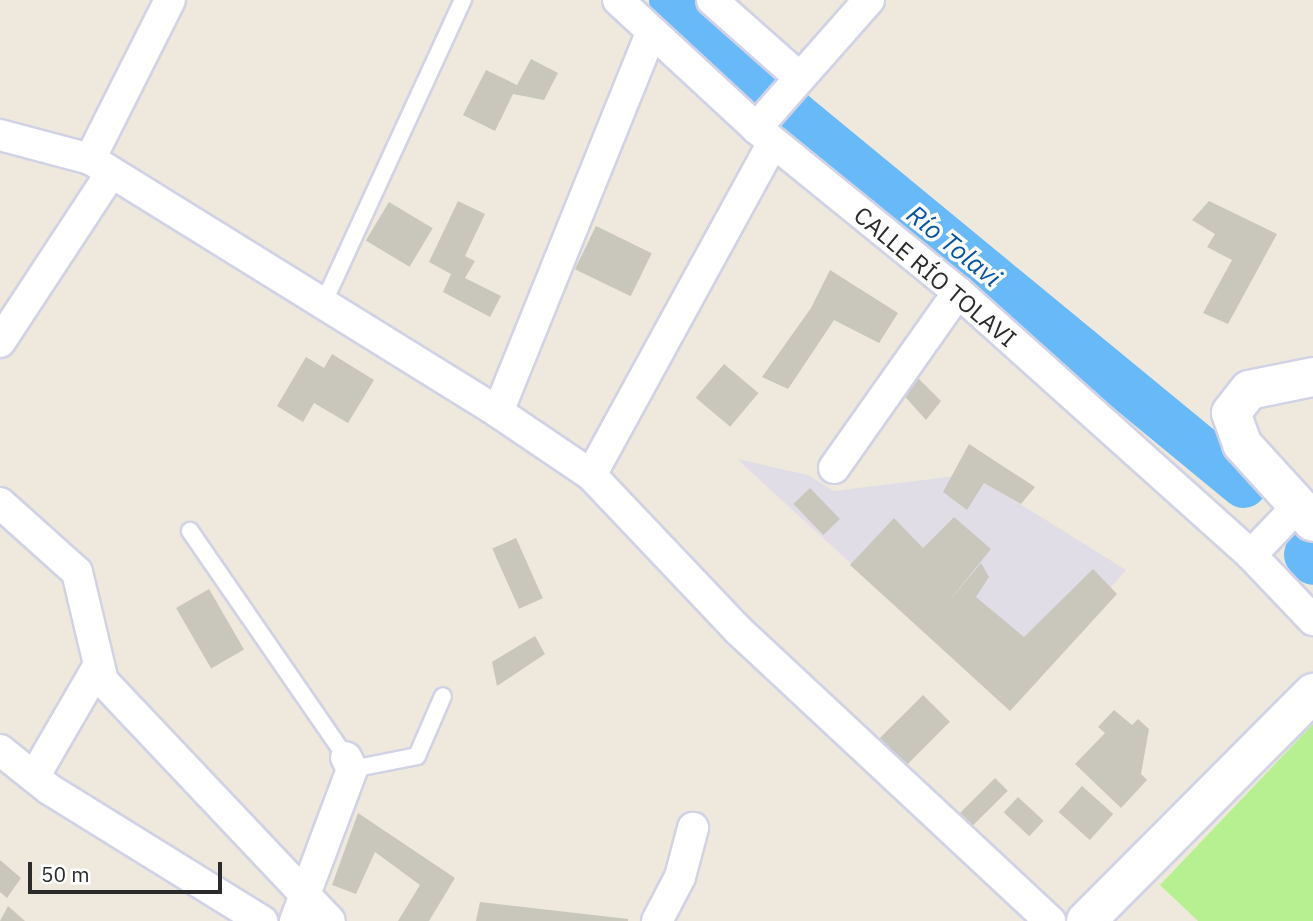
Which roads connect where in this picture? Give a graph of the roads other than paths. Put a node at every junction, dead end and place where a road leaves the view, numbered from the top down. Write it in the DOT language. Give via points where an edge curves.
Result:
graph roads {
  1 [pos="170,0"];
  2 [pos="463,0"];
  3 [pos="618,0"];
  4 [pos="712,0"];
  5 [pos="869,0"];
  6 [pos="651,34"];
  7 [pos="797,77"];
  8 [pos="762,132"];
  9 [pos="0,135"];
  10 [pos="100,166"];
  11 [pos="958,292"];
  12 [pos="323,304"];
  13 [pos="0,342"];
  14 [pos="1313,377"];
  15 [pos="498,412"];
  16 [pos="834,468"];
  17 [pos="592,475"];
  18 [pos="0,503"];
  19 [pos="1306,514"];
  20 [pos="190,531"];
  21 [pos="1251,555"];
  22 [pos="1313,620"];
  23 [pos="99,666"];
  24 [pos="1313,693"];
  25 [pos="443,696"];
  26 [pos="0,750"];
  27 [pos="349,763"];
  28 [pos="34,777"];
  29 [pos="692,828"];
  30 [pos="301,910"];
  31 [pos="262,921"];
  32 [pos="330,921"];
  33 [pos="657,921"];
  34 [pos="1051,921"];
  35 [pos="1086,921"];
  1 -- 10 [label="street"];
  2 -- 12 [label="lane"];
  3 -- 6 [label="street, CALLE RÍO TOLAVI"];
  4 -- 7 [label="street"];
  5 -- 7 [label="street"];
  6 -- 8 [label="street, CALLE RÍO TOLAVI"];
  6 -- 15 [label="street"];
  7 -- 8 [label="street"];
  8 -- 11 [label="street, CALLE RÍO TOLAVI"];
  8 -- 17 [label="street"];
  9 -- 10 [label="street"];
  10 -- 12 [label="street"];
  10 -- 13 [label="street"];
  11 -- 16 [label="street"];
  11 -- 21 [label="street, CALLE RÍO TOLAVI"];
  12 -- 15 [label="street"];
  14 -- 19 [label="main road" via="1249,390 1231,413 1242,444"];
  15 -- 17 [label="street"];
  17 -- 34 [label="street" via="738,630"];
  18 -- 23 [label="street" via="77,572"];
  19 -- 21 [label="street"];
  20 -- 27 [label="lane"];
  21 -- 22 [label="street, CALLE RÍO TOLAVI"];
  23 -- 28 [label="street"];
  23 -- 30 [label="street" via="103,681"];
  24 -- 35 [label="main road"];
  25 -- 27 [label="lane" via="417,757"];
  26 -- 28 [label="street"];
  27 -- 30 [label="street"];
  28 -- 31 [label="street"];
  29 -- 33 [label="street" via="680,877"];
  30 -- 32 [label="street"];
}
